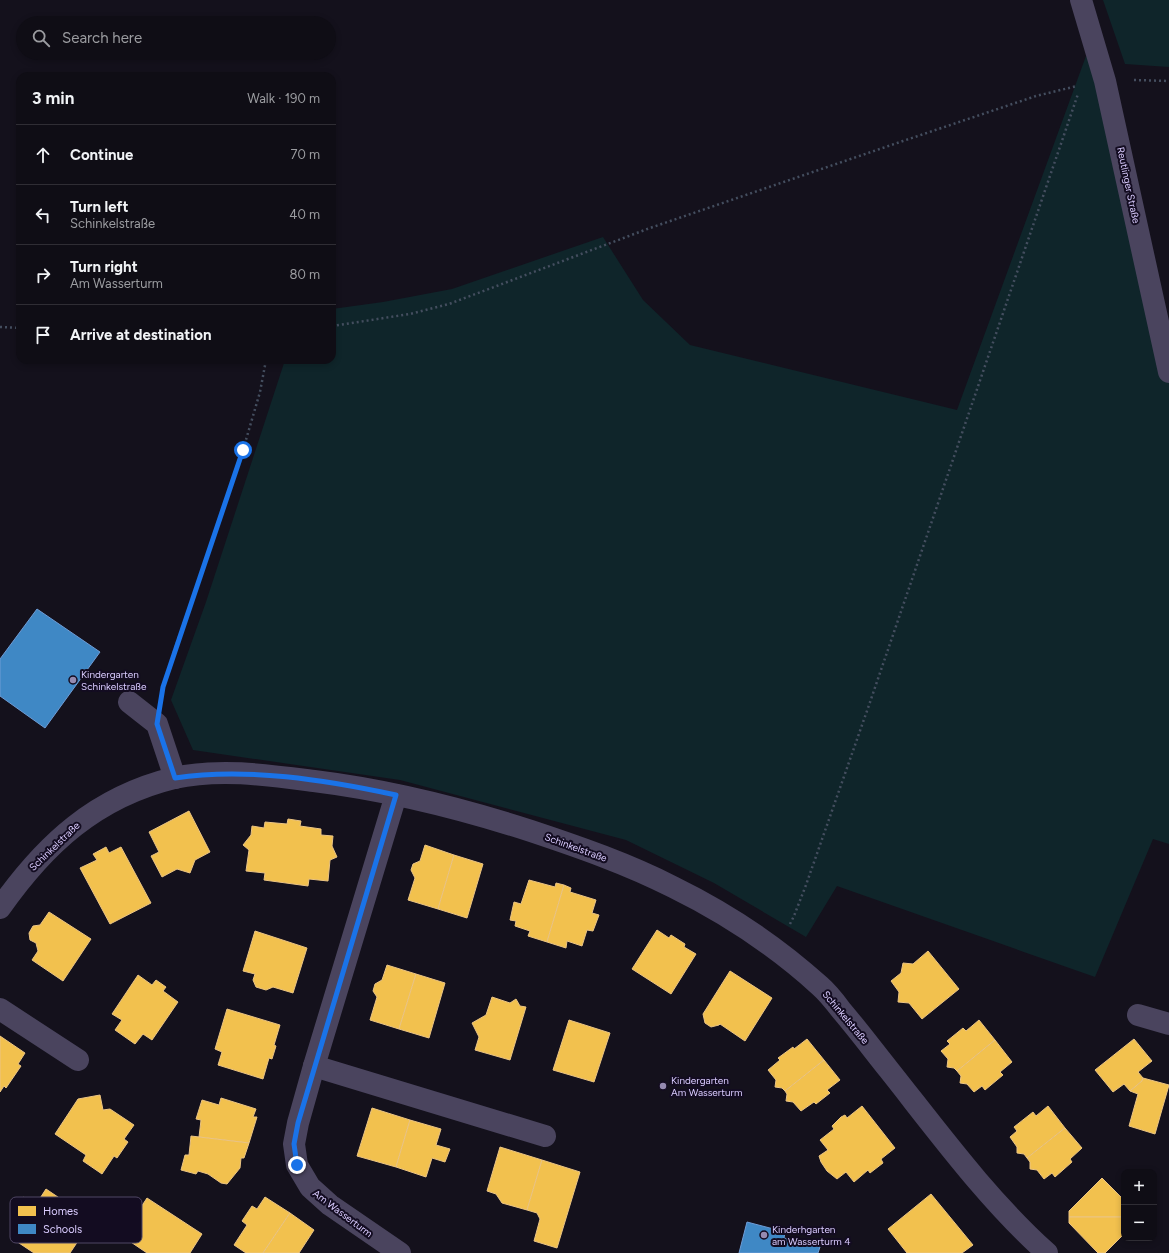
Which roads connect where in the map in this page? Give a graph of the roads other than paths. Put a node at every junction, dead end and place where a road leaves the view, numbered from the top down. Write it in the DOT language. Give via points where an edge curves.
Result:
graph roads {
  1 [pos="1081,0"];
  2 [pos="1169,372"];
  3 [pos="129,702"];
  4 [pos="175,778"];
  5 [pos="396,795"];
  6 [pos="0,908"];
  7 [pos="0,1009"];
  8 [pos="1138,1015"];
  9 [pos="1169,1024"];
  10 [pos="78,1060"];
  11 [pos="314,1066"];
  12 [pos="545,1136"];
  13 [pos="400,1253"];
  14 [pos="1047,1253"];
  1 -- 2 [label="street, Reutlinger Straße" via="1106,81"];
  3 -- 4 [label="street" via="157,724"];
  4 -- 5 [label="street, Schinkelstraße" via="247,774 338,784"];
  4 -- 6 [label="street, Schinkelstraße" via="132,792 81,820 29,869"];
  5 -- 11 [label="street, Am Wasserturm"];
  5 -- 14 [label="street, Schinkelstraße" via="460,810 566,842 670,885 714,908 775,948 823,989 954,1153"];
  7 -- 10 [label="street"];
  8 -- 9 [label="street"];
  11 -- 12 [label="street"];
  11 -- 13 [label="street, Am Wasserturm" via="294,1144 297,1165 310,1187 330,1205"];
}
